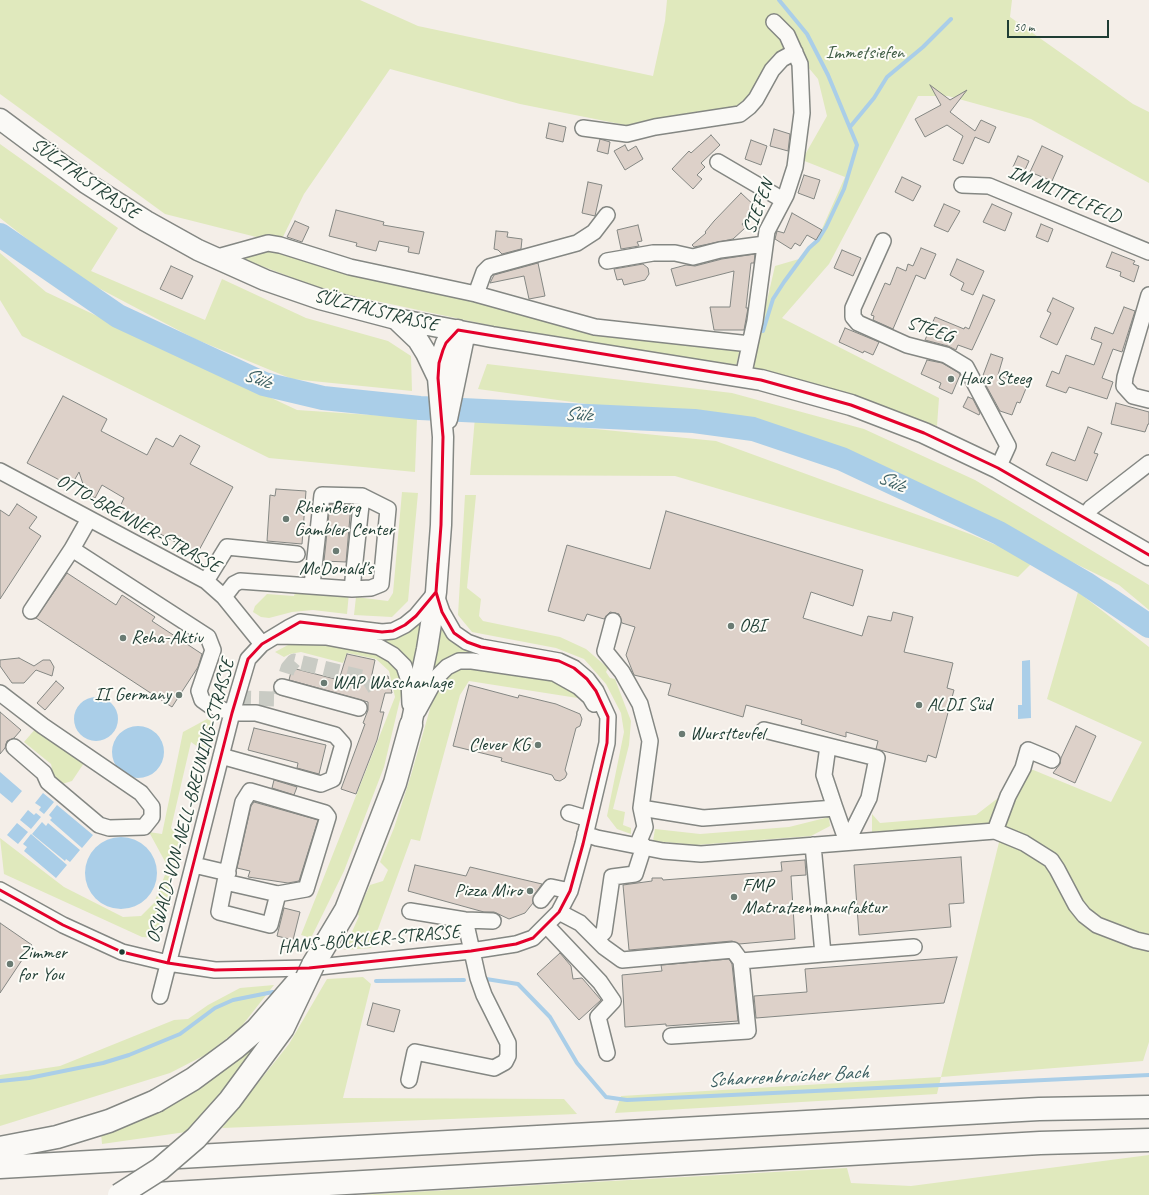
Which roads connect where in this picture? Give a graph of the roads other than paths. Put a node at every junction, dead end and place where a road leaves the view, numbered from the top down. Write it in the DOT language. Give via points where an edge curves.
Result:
graph roads {
  1 [pos="774,22"];
  2 [pos="794,52"];
  3 [pos="0,119"];
  4 [pos="583,128"];
  5 [pos="718,162"];
  6 [pos="962,185"];
  7 [pos="783,200"];
  8 [pos="607,216"];
  9 [pos="883,241"];
  10 [pos="764,244"];
  11 [pos="1149,252"];
  12 [pos="214,258"];
  13 [pos="607,261"];
  14 [pos="476,294"];
  15 [pos="1149,295"];
  16 [pos="396,319"];
  17 [pos="462,331"];
  18 [pos="750,344"];
  19 [pos="744,377"];
  20 [pos="447,379"];
  21 [pos="1149,400"];
  22 [pos="1149,463"];
  23 [pos="998,468"];
  24 [pos="0,471"];
  25 [pos="362,496"];
  26 [pos="1084,516"];
  27 [pos="89,519"];
  28 [pos="72,548"];
  29 [pos="297,554"];
  30 [pos="1149,555"];
  31 [pos="206,581"];
  32 [pos="312,585"];
  33 [pos="352,589"];
  34 [pos="436,592"];
  35 [pos="224,597"];
  36 [pos="31,611"];
  37 [pos="613,621"];
  38 [pos="275,636"];
  39 [pos="262,644"];
  40 [pos="282,687"];
  41 [pos="0,693"];
  42 [pos="359,708"];
  43 [pos="232,713"];
  44 [pos="411,725"];
  45 [pos="764,730"];
  46 [pos="608,732"];
  47 [pos="828,746"];
  48 [pos="14,747"];
  49 [pos="221,756"];
  50 [pos="1052,760"];
  51 [pos="641,808"];
  52 [pos="835,808"];
  53 [pos="569,813"];
  54 [pos="587,826"];
  55 [pos="995,831"];
  56 [pos="847,842"];
  57 [pos="813,845"];
  58 [pos="640,846"];
  59 [pos="194,865"];
  60 [pos="226,878"];
  61 [pos="0,890"];
  62 [pos="570,891"];
  63 [pos="278,894"];
  64 [pos="541,900"];
  65 [pos="410,911"];
  66 [pos="559,912"];
  67 [pos="465,920"];
  68 [pos="493,921"];
  69 [pos="547,926"];
  70 [pos="596,939"];
  71 [pos="1149,943"];
  72 [pos="914,947"];
  73 [pos="472,951"];
  74 [pos="823,954"];
  75 [pos="741,961"];
  76 [pos="168,963"];
  77 [pos="313,966"];
  78 [pos="160,996"];
  79 [pos="671,1036"];
  80 [pos="607,1053"];
  81 [pos="409,1080"];
  82 [pos="1149,1107"];
  83 [pos="1149,1140"];
  84 [pos="0,1148"];
  85 [pos="0,1167"];
  86 [pos="119,1195"];
  87 [pos="138,1195"];
  1 -- 2 [label="street, SIEFEN" via="787,35"];
  2 -- 4 [label="street" via="782,59 772,70 756,99 740,114 627,134"];
  2 -- 7 [label="street, SIEFEN" via="800,64 802,113 794,167"];
  3 -- 12 [label="main road, SÜLZTALSTRASSE" via="86,183"];
  5 -- 7 [label="street"];
  6 -- 11 [label="street, IM MITTELFELD" via="989,186"];
  7 -- 10 [label="street, SIEFEN" via="767,231"];
  8 -- 14 [label="street" via="594,232 577,243 489,267 484,272"];
  9 -- 23 [label="street, STEEG" via="853,308 853,317 858,323 907,345 946,355 966,367 1008,446"];
  10 -- 13 [label="street" via="720,250 693,257 675,253 653,253"];
  10 -- 18 [label="street, SIEFEN"];
  12 -- 14 [label="street, SÜLZTALSTRASSE" via="268,243 280,244 350,267"];
  12 -- 16 [label="main road, SÜLZTALSTRASSE" via="265,280 320,299"];
  14 -- 18 [label="street, SÜLZTALSTRASSE" via="595,327"];
  15 -- 21 [label="street" via="1124,386 1133,396"];
  16 -- 17 [label="main road, SÜLZTALSTRASSE"];
  16 -- 20 [label="main road" via="418,340"];
  17 -- 19 [label="main road, SÜLZTALSTRASSE"];
  17 -- 20 [label="main road" via="446,343 443,350 439,363"];
  18 -- 19 [label="street, SIEFEN"];
  19 -- 23 [label="main road, SÜLZTALSTRASSE" via="808,392 881,416"];
  20 -- 34 [label="main road"];
  22 -- 26 [label="street"];
  23 -- 26 [label="main road, SÜLZTALSTRASSE"];
  24 -- 27 [label="street, OTTO-BRENNER-STRASSE"];
  25 -- 32 [label="street" via="322,495"];
  25 -- 33 [label="street"];
  25 -- 33 [label="street" via="388,509 385,556 381,584 371,588"];
  26 -- 30 [label="main road, SÜLZTALSTRASSE"];
  27 -- 28 [label="street"];
  27 -- 31 [label="street, OTTO-BRENNER-STRASSE"];
  28 -- 36 [label="street"];
  28 -- 43 [label="street" via="208,637 213,650 199,691 202,700 208,705"];
  29 -- 31 [label="street" via="227,547"];
  31 -- 35 [label="street, OTTO-BRENNER-STRASSE"];
  32 -- 33 [label="street"];
  32 -- 35 [label="street" via="240,581 234,584"];
  34 -- 38 [label="street, OSWALD-VON-NELL-BREUNING-STRASSE" via="416,616 393,630 382,632 300,622"];
  34 -- 44 [label="main road"];
  34 -- 46 [label="street, HANS-BÖCKLER-STRASSE" via="448,625 454,634 467,642 559,661 574,668 596,691 608,717"];
  35 -- 39 [label="street, OTTO-BRENNER-STRASSE"];
  37 -- 51 [label="street" via="605,651 622,672 640,704 650,741"];
  38 -- 39 [label="street, OSWALD-VON-NELL-BREUNING-STRASSE"];
  38 -- 44 [label="street" via="326,637 379,647 393,655 404,666 409,681"];
  39 -- 43 [label="street, OSWALD-VON-NELL-BREUNING-STRASSE" via="248,659"];
  40 -- 42 [label="street"];
  41 -- 48 [label="street" via="141,793 152,807 152,817 144,827 109,828 99,825 48,782 44,773"];
  43 -- 49 [label="street, OSWALD-VON-NELL-BREUNING-STRASSE"];
  43 -- 49 [label="street" via="256,713 335,735 343,744 333,779 321,784"];
  44 -- 46 [label="street" via="436,678 447,667 459,661 472,661 554,673 567,679 590,697"];
  44 -- 77 [label="highway" via="396,783 346,910"];
  45 -- 47 [label="street"];
  46 -- 54 [label="street, HANS-BÖCKLER-STRASSE"];
  47 -- 52 [label="street" via="824,775"];
  47 -- 56 [label="street" via="878,758 869,798"];
  49 -- 59 [label="street, OSWALD-VON-NELL-BREUNING-STRASSE"];
  50 -- 55 [label="street" via="1028,750 1023,768 1008,796"];
  51 -- 52 [label="street" via="703,818"];
  51 -- 58 [label="street" via="645,827"];
  52 -- 56 [label="street"];
  53 -- 54 [label="street"];
  54 -- 58 [label="street" via="597,838"];
  54 -- 62 [label="street, HANS-BÖCKLER-STRASSE"];
  55 -- 56 [label="street"];
  55 -- 71 [label="street" via="1024,843 1050,860 1076,905 1097,925"];
  56 -- 57 [label="street"];
  57 -- 58 [label="street" via="701,854"];
  57 -- 74 [label="street"];
  58 -- 70 [label="street" via="635,874 612,877 604,932"];
  59 -- 60 [label="street"];
  59 -- 76 [label="street, OSWALD-VON-NELL-BREUNING-STRASSE"];
  60 -- 63 [label="street"];
  60 -- 63 [label="street" via="220,912 270,925"];
  60 -- 63 [label="street" via="243,802 250,791 325,813 328,817 306,889"];
  61 -- 76 [label="street, HANS-BÖCKLER-STRASSE" via="63,925 116,949"];
  62 -- 64 [label="street" via="551,887"];
  62 -- 66 [label="street, HANS-BÖCKLER-STRASSE"];
  65 -- 67 [label="street"];
  66 -- 69 [label="street, HANS-BÖCKLER-STRASSE"];
  66 -- 70 [label="street" via="580,923"];
  67 -- 68 [label="street"];
  67 -- 73 [label="street"];
  69 -- 73 [label="street, HANS-BÖCKLER-STRASSE" via="534,938 516,944"];
  69 -- 80 [label="street" via="600,982 612,1001 598,1018"];
  70 -- 75 [label="street" via="622,960 733,950"];
  72 -- 74 [label="street"];
  73 -- 76 [label="street, HANS-BÖCKLER-STRASSE" via="309,968 215,970"];
  73 -- 81 [label="street" via="484,995 508,1043 508,1056 505,1062 494,1068 415,1052"];
  74 -- 75 [label="street"];
  75 -- 79 [label="street" via="748,1031"];
  76 -- 78 [label="street, OSWALD-VON-NELL-BREUNING-STRASSE"];
  77 -- 84 [label="highway, bridge" via="236,1048 193,1080 156,1101 109,1121 57,1138"];
  77 -- 86 [label="highway, bridge" via="283,1028 230,1100 190,1143 160,1169"];
  82 -- 85 [label="highway" via="1031,1109"];
  83 -- 87 [label="highway" via="1024,1144"];
}
